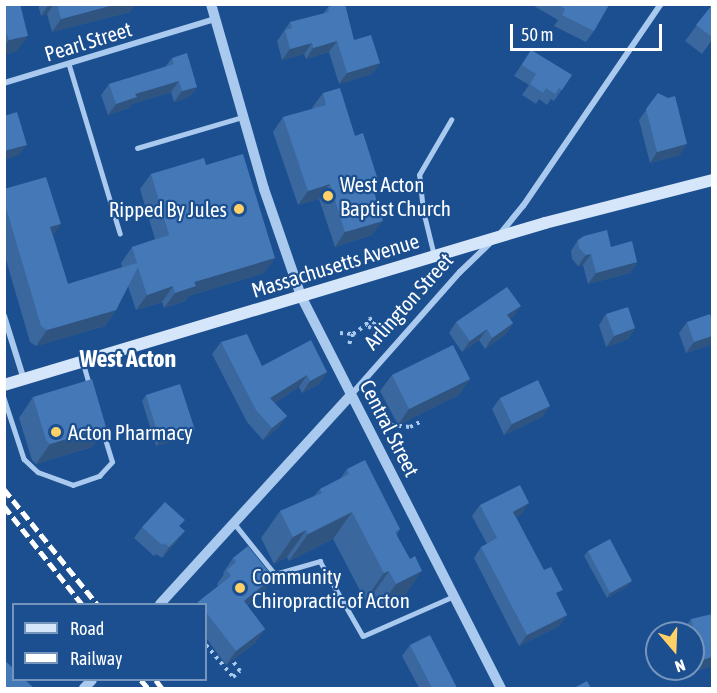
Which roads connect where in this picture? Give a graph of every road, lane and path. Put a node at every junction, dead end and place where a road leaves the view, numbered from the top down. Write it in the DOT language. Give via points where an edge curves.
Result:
graph roads {
  1 [pos="211,4"];
  2 [pos="662,4"];
  3 [pos="215,19"];
  4 [pos="69,64"];
  5 [pos="4,84"];
  6 [pos="242,117"];
  7 [pos="451,120"];
  8 [pos="137,148"];
  9 [pos="712,180"];
  10 [pos="120,233"];
  11 [pos="496,238"];
  12 [pos="434,256"];
  13 [pos="302,296"];
  14 [pos="4,316"];
  15 [pos="366,325"];
  16 [pos="340,333"];
  17 [pos="353,334"];
  18 [pos="348,347"];
  19 [pos="83,362"];
  20 [pos="24,380"];
  21 [pos="4,386"];
  22 [pos="351,395"];
  23 [pos="93,397"];
  24 [pos="4,399"];
  25 [pos="382,414"];
  26 [pos="422,421"];
  27 [pos="101,427"];
  28 [pos="234,523"];
  29 [pos="454,596"];
  30 [pos="161,603"];
  31 [pos="207,646"];
  32 [pos="232,660"];
  33 [pos="501,688"];
  1 -- 3 [label="street, Central Street"];
  2 -- 11 [label="street, Arlington Street" via="523,206"];
  3 -- 4 [label="street, Pearl Street"];
  3 -- 6 [label="street, Central Street"];
  4 -- 5 [label="street, Pearl Street"];
  4 -- 10 [label="lane"];
  6 -- 8 [label="lane"];
  6 -- 13 [label="street, Central Street" via="272,217"];
  7 -- 12 [label="lane" via="419,175"];
  9 -- 11 [label="main road, Massachusetts Avenue"];
  11 -- 12 [label="main road, Massachusetts Avenue"];
  11 -- 22 [label="street, Arlington Street" via="461,270"];
  12 -- 13 [label="main road, Massachusetts Avenue"];
  13 -- 19 [label="main road, Massachusetts Avenue"];
  13 -- 22 [label="street, Central Street"];
  14 -- 20 [label="street"];
  15 -- 17 [label="path"];
  16 -- 17 [label="path"];
  17 -- 18 [label="path"];
  19 -- 20 [label="main road, Massachusetts Avenue"];
  19 -- 23 [label="lane"];
  20 -- 21 [label="main road, Massachusetts Avenue"];
  22 -- 28 [label="street, Arlington Street"];
  22 -- 29 [label="street, Central Street"];
  24 -- 27 [label="lane" via="24,459 38,472 74,485 99,476 112,462"];
  25 -- 26 [label="path" via="391,425 410,427"];
  28 -- 29 [label="lane" via="275,574 320,561 363,636"];
  28 -- 30 [label="street, Arlington Street"];
  29 -- 33 [label="street, Central Street"];
  31 -- 32 [label="path" via="233,677 240,671"];
}
